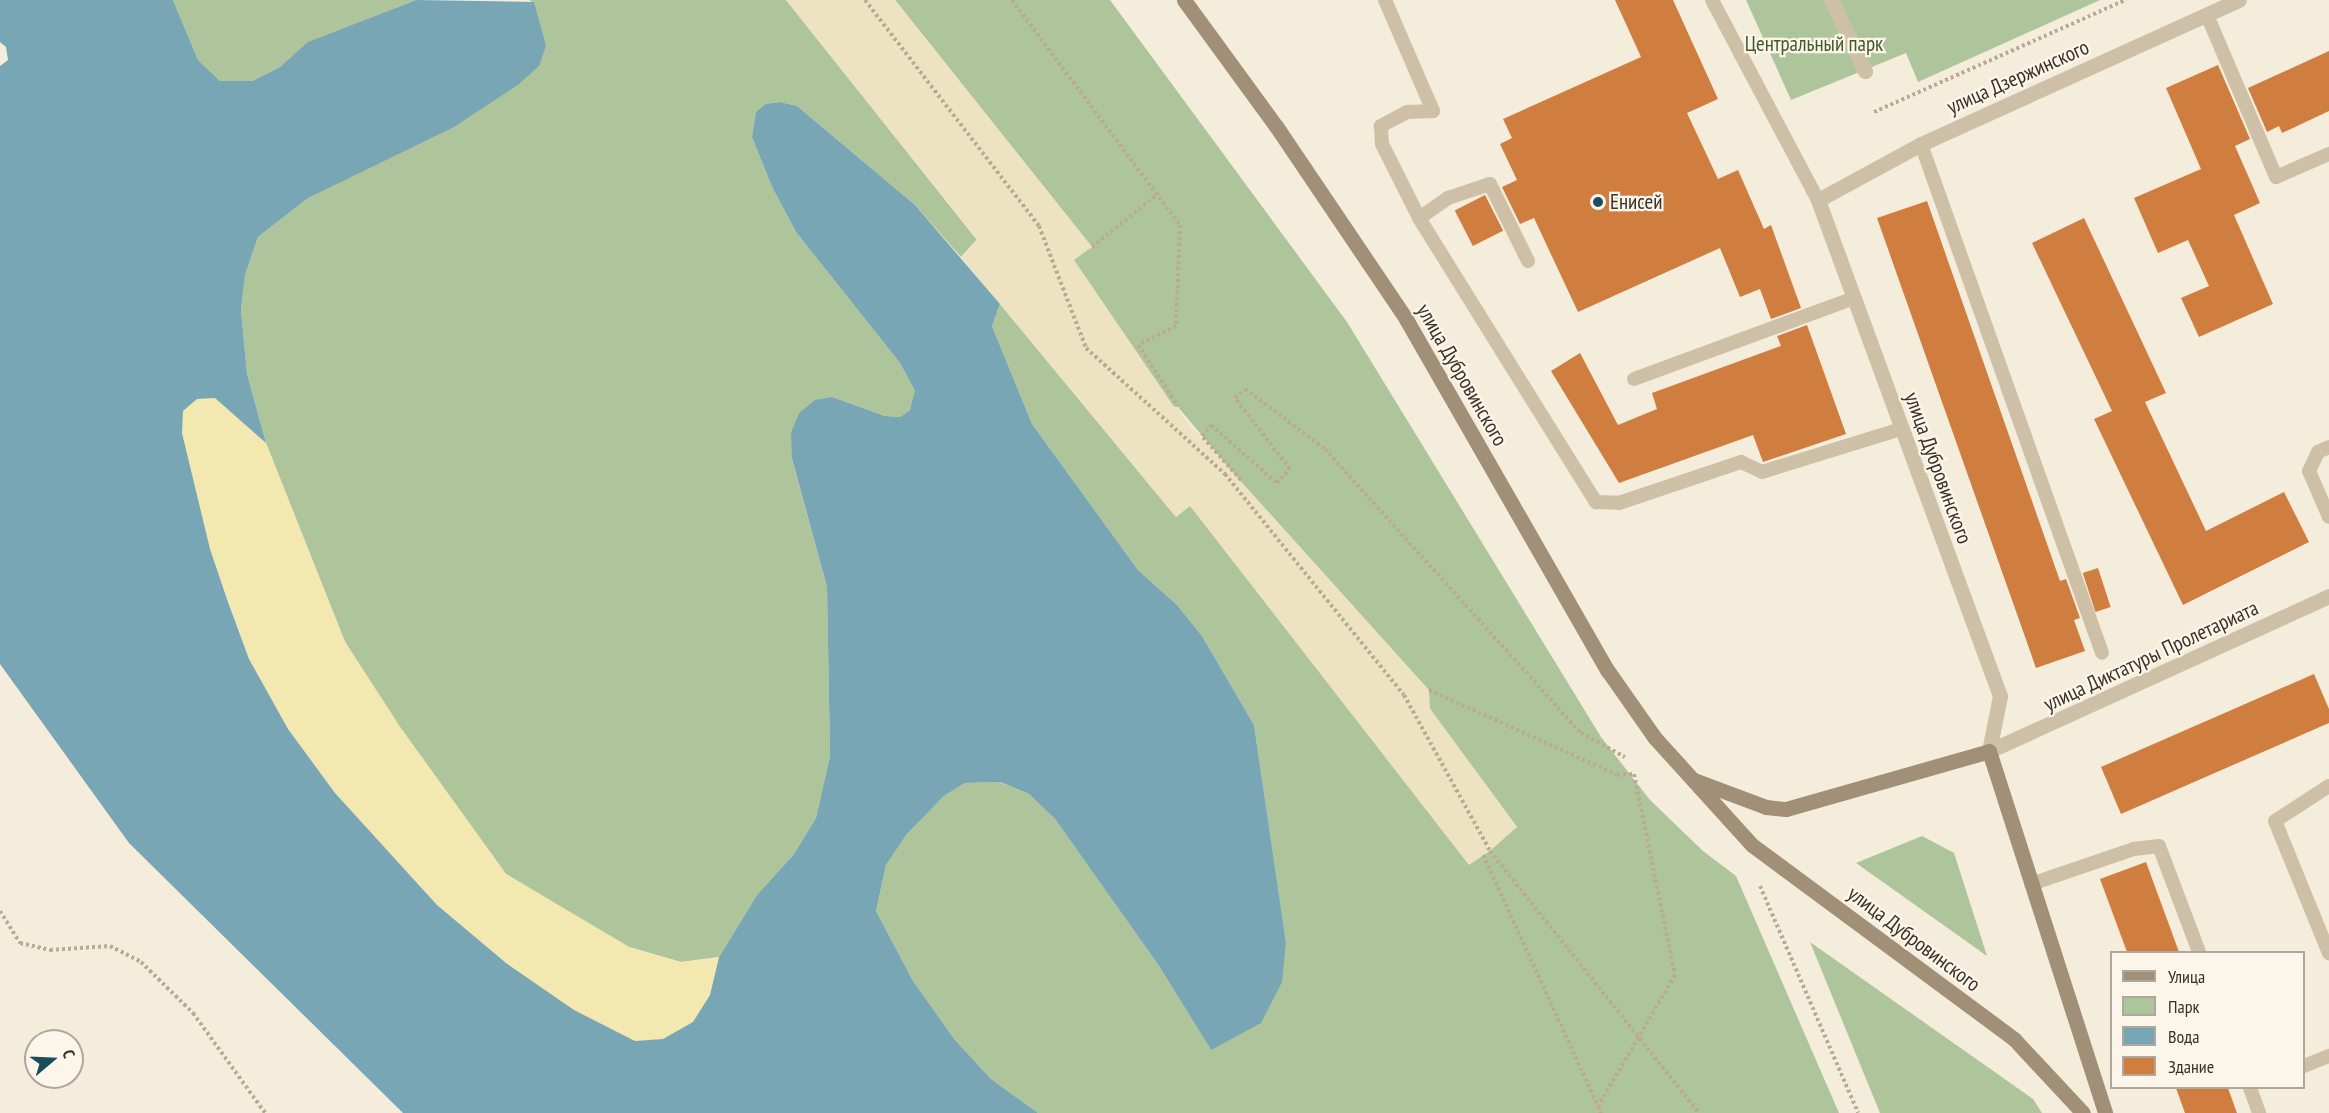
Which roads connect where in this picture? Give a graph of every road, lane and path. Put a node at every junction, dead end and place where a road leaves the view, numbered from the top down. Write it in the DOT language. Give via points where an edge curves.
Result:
graph roads {
  1 [pos="865,0"];
  2 [pos="1012,0"];
  3 [pos="1184,0"];
  4 [pos="1385,0"];
  5 [pos="1712,0"];
  6 [pos="1831,0"];
  7 [pos="2126,0"];
  8 [pos="2239,0"];
  9 [pos="2207,15"];
  10 [pos="1865,71"];
  11 [pos="1874,112"];
  12 [pos="1921,144"];
  13 [pos="2329,154"];
  14 [pos="1159,193"];
  15 [pos="1818,200"];
  16 [pos="1419,218"];
  17 [pos="1092,247"];
  18 [pos="1528,261"];
  19 [pos="1854,298"];
  20 [pos="1634,379"];
  21 [pos="1178,406"];
  22 [pos="1901,429"];
  23 [pos="2329,447"];
  24 [pos="1241,480"];
  25 [pos="2329,518"];
  26 [pos="2329,596"];
  27 [pos="2102,653"];
  28 [pos="1429,690"];
  29 [pos="1989,751"];
  30 [pos="1625,757"];
  31 [pos="1692,779"];
  32 [pos="2329,786"];
  33 [pos="1483,855"];
  34 [pos="2031,884"];
  35 [pos="1760,886"];
  36 [pos="0,911"];
  37 [pos="2199,951"];
  38 [pos="2329,953"];
  39 [pos="1636,1038"];
  40 [pos="2329,1056"];
  41 [pos="2305,1066"];
  42 [pos="2250,1089"];
  43 [pos="1598,1106"];
  44 [pos="265,1113"];
  45 [pos="1601,1113"];
  46 [pos="1699,1113"];
  47 [pos="1858,1113"];
  48 [pos="2083,1113"];
  49 [pos="2105,1113"];
  50 [pos="2259,1113"];
  1 -- 39 [label="path" via="1039,226 1086,348 1225,474 1404,696 1490,851"];
  2 -- 14 [label="path"];
  3 -- 31 [label="main road, улица Дубровинского" via="1276,126 1406,319 1608,671 1655,738"];
  4 -- 16 [label="lane" via="1433,111 1407,112 1381,126 1382,144"];
  5 -- 15 [label="lane"];
  6 -- 10 [label="street"];
  7 -- 11 [label="path"];
  8 -- 9 [label="street, улица Дзержинского"];
  9 -- 12 [label="street, улица Дзержинского"];
  9 -- 13 [label="lane" via="2276,177"];
  12 -- 15 [label="street, улица Дзержинского"];
  12 -- 27 [label="lane"];
  14 -- 17 [label="path"];
  14 -- 21 [label="path" via="1180,225 1176,326 1138,345"];
  15 -- 19 [label="street, улица Дубровинского"];
  16 -- 18 [label="lane" via="1448,198 1490,184"];
  16 -- 22 [label="lane" via="1596,502 1619,503 1741,462 1762,472"];
  19 -- 20 [label="lane"];
  19 -- 22 [label="street, улица Дубровинского"];
  22 -- 29 [label="street, улица Дубровинского" via="2000,696"];
  23 -- 25 [label="lane" via="2318,452 2309,471"];
  24 -- 30 [label="path" via="1202,436 1211,425 1277,483 1290,469 1235,398 1245,389 1325,450 1581,733"];
  26 -- 29 [label="street, улица Диктатуры Пролетариата"];
  28 -- 39 [label="path" via="1617,775 1634,774 1675,975"];
  29 -- 31 [label="main road, улица Дубровинского" via="1786,809 1766,807"];
  29 -- 34 [label="main road, улица Дубровинского"];
  31 -- 48 [label="main road, улица Дубровинского" via="1752,845 2014,1039"];
  32 -- 38 [label="lane" via="2275,820"];
  33 -- 43 [label="path"];
  34 -- 37 [label="lane" via="2134,849 2159,846"];
  34 -- 49 [label="main road, улица Дубровинского"];
  35 -- 47 [label="path"];
  36 -- 44 [label="path" via="20,944 50,950 110,946 141,962 193,1013"];
  39 -- 43 [label="path"];
  39 -- 46 [label="path"];
  40 -- 41 [label="lane"];
  42 -- 50 [label="lane"];
  43 -- 45 [label="path"];
}
